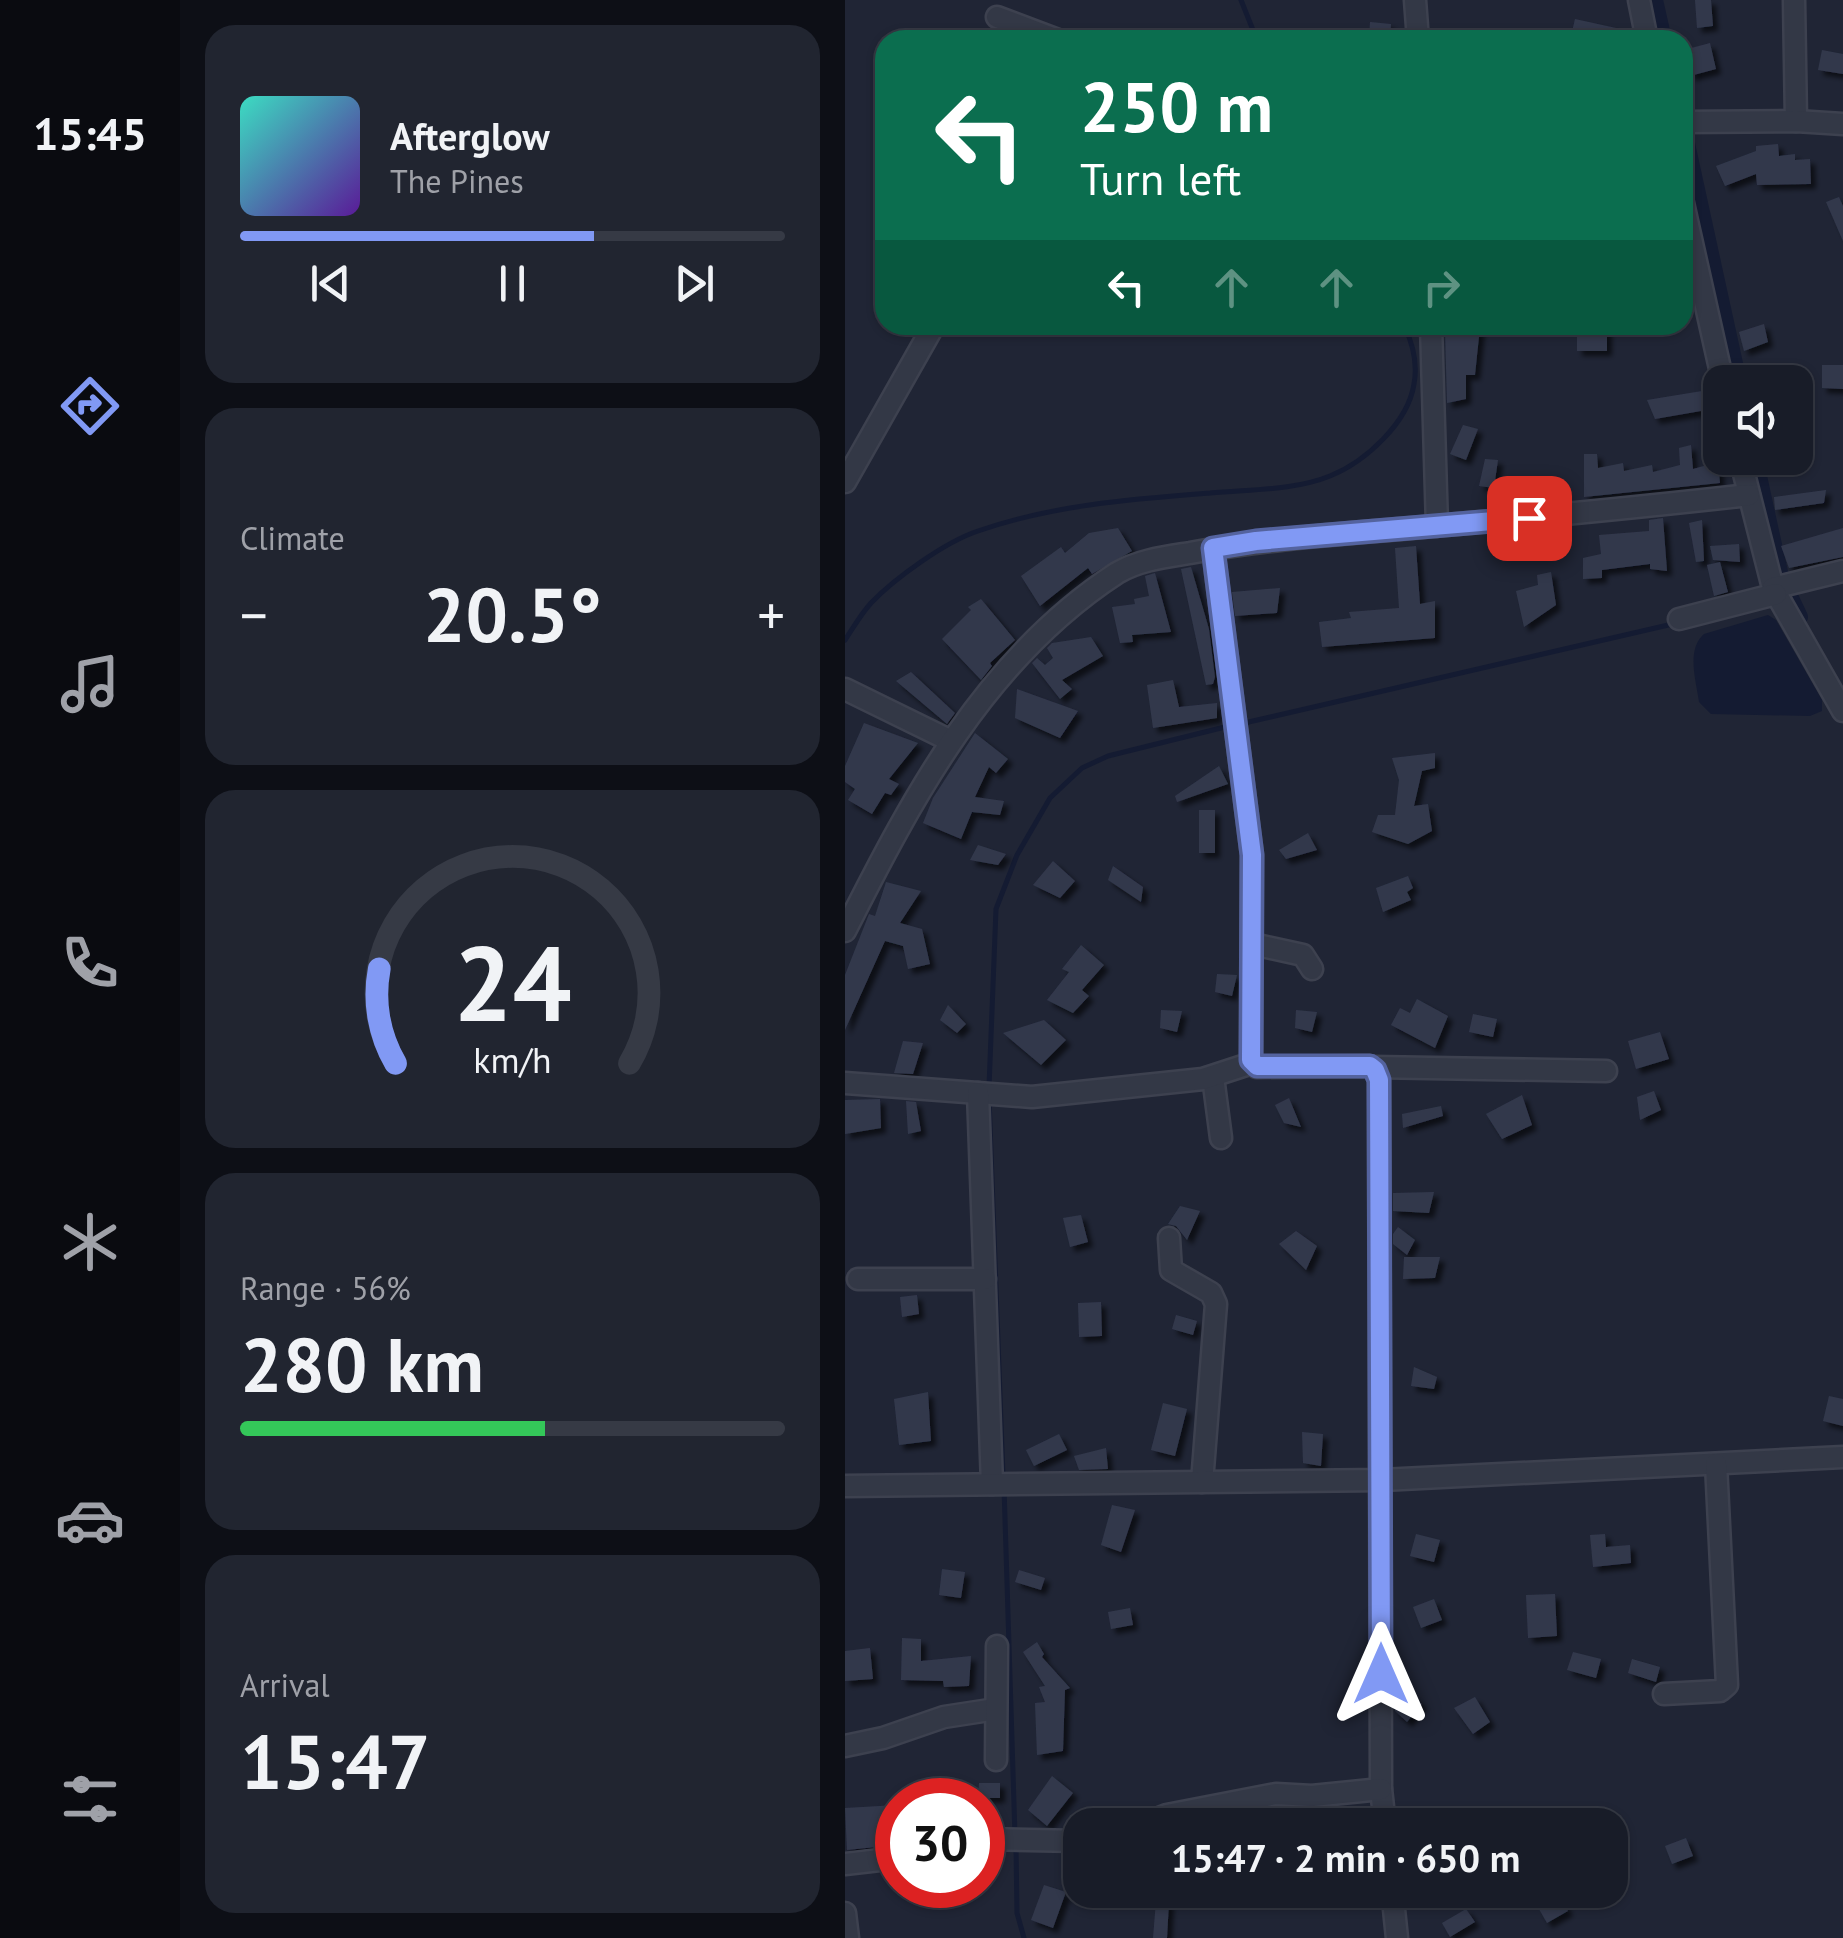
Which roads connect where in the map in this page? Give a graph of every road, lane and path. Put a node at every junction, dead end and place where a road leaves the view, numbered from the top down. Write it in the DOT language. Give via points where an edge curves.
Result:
graph roads {
  1 [pos="1415,0"];
  2 [pos="1639,0"];
  3 [pos="1793,0"];
  4 [pos="997,18"];
  5 [pos="1030,30"];
  6 [pos="1417,30"];
  7 [pos="1645,30"];
  8 [pos="1795,121"];
  9 [pos="1693,122"];
  10 [pos="1843,124"];
  11 [pos="1693,247"];
  12 [pos="929,335"];
  13 [pos="1431,335"];
  14 [pos="1719,365"];
  15 [pos="1744,475"];
  16 [pos="845,482"];
  17 [pos="1749,495"];
  18 [pos="1437,526"];
  19 [pos="1213,548"];
  20 [pos="1843,571"];
  21 [pos="1774,591"];
  22 [pos="1679,619"];
  23 [pos="845,689"];
  24 [pos="1843,712"];
  25 [pos="949,740"];
  26 [pos="845,931"];
  27 [pos="1253,944"];
  28 [pos="1312,969"];
  29 [pos="1251,1062"];
  30 [pos="1373,1067"];
  31 [pos="1606,1071"];
  32 [pos="1213,1077"];
  33 [pos="845,1083"];
  34 [pos="987,1094"];
  35 [pos="1221,1138"];
  36 [pos="1169,1238"];
  37 [pos="858,1279"];
  38 [pos="985,1279"];
  39 [pos="1843,1457"];
  40 [pos="1715,1464"];
  41 [pos="1383,1480"];
  42 [pos="1201,1482"];
  43 [pos="999,1484"];
  44 [pos="845,1486"];
  45 [pos="997,1646"];
  46 [pos="1665,1694"];
  47 [pos="996,1710"];
  48 [pos="845,1746"];
  49 [pos="996,1760"];
  50 [pos="1381,1790"];
  51 [pos="1203,1808"];
  52 [pos="1383,1808"];
  53 [pos="1005,1840"];
  54 [pos="1063,1840"];
  55 [pos="875,1861"];
  56 [pos="845,1864"];
  57 [pos="1394,1908"];
  58 [pos="845,1913"];
  59 [pos="848,1938"];
  60 [pos="1397,1938"];
  1 -- 6 [label="street"];
  2 -- 7 [label="street"];
  3 -- 8 [label="street"];
  4 -- 5 [label="street"];
  8 -- 9 [label="street"];
  8 -- 10 [label="street"];
  11 -- 14 [label="street"];
  12 -- 16 [label="street"];
  13 -- 18 [label="street"];
  15 -- 17 [label="street"];
  17 -- 18 [label="street"];
  17 -- 21 [label="street"];
  18 -- 19 [label="street"];
  19 -- 25 [label="street" via="1120,572 1059,617"];
  19 -- 27 [label="street" via="1252,855"];
  20 -- 21 [label="street"];
  21 -- 22 [label="street"];
  21 -- 24 [label="street"];
  23 -- 25 [label="street"];
  25 -- 26 [label="street"];
  27 -- 28 [label="street" via="1303,955"];
  27 -- 29 [label="street"];
  29 -- 30 [label="street"];
  29 -- 32 [label="street"];
  30 -- 31 [label="street"];
  30 -- 41 [label="street" via="1379,1080"];
  32 -- 34 [label="street" via="1073,1094"];
  32 -- 35 [label="street"];
  33 -- 34 [label="street"];
  34 -- 38 [label="street"];
  36 -- 42 [label="street" via="1171,1270 1211,1293 1215,1304"];
  37 -- 38 [label="street"];
  38 -- 43 [label="street"];
  39 -- 40 [label="street"];
  40 -- 41 [label="street"];
  40 -- 46 [label="street" via="1727,1685"];
  41 -- 42 [label="street"];
  41 -- 50 [label="street"];
  42 -- 43 [label="street"];
  43 -- 44 [label="street"];
  45 -- 47 [label="street"];
  47 -- 48 [label="street" via="956,1714"];
  47 -- 49 [label="street"];
  50 -- 51 [label="street" via="1275,1794"];
  50 -- 52 [label="street"];
  53 -- 54 [label="street"];
  55 -- 56 [label="street"];
  57 -- 60 [label="street"];
  58 -- 59 [label="street"];
}
